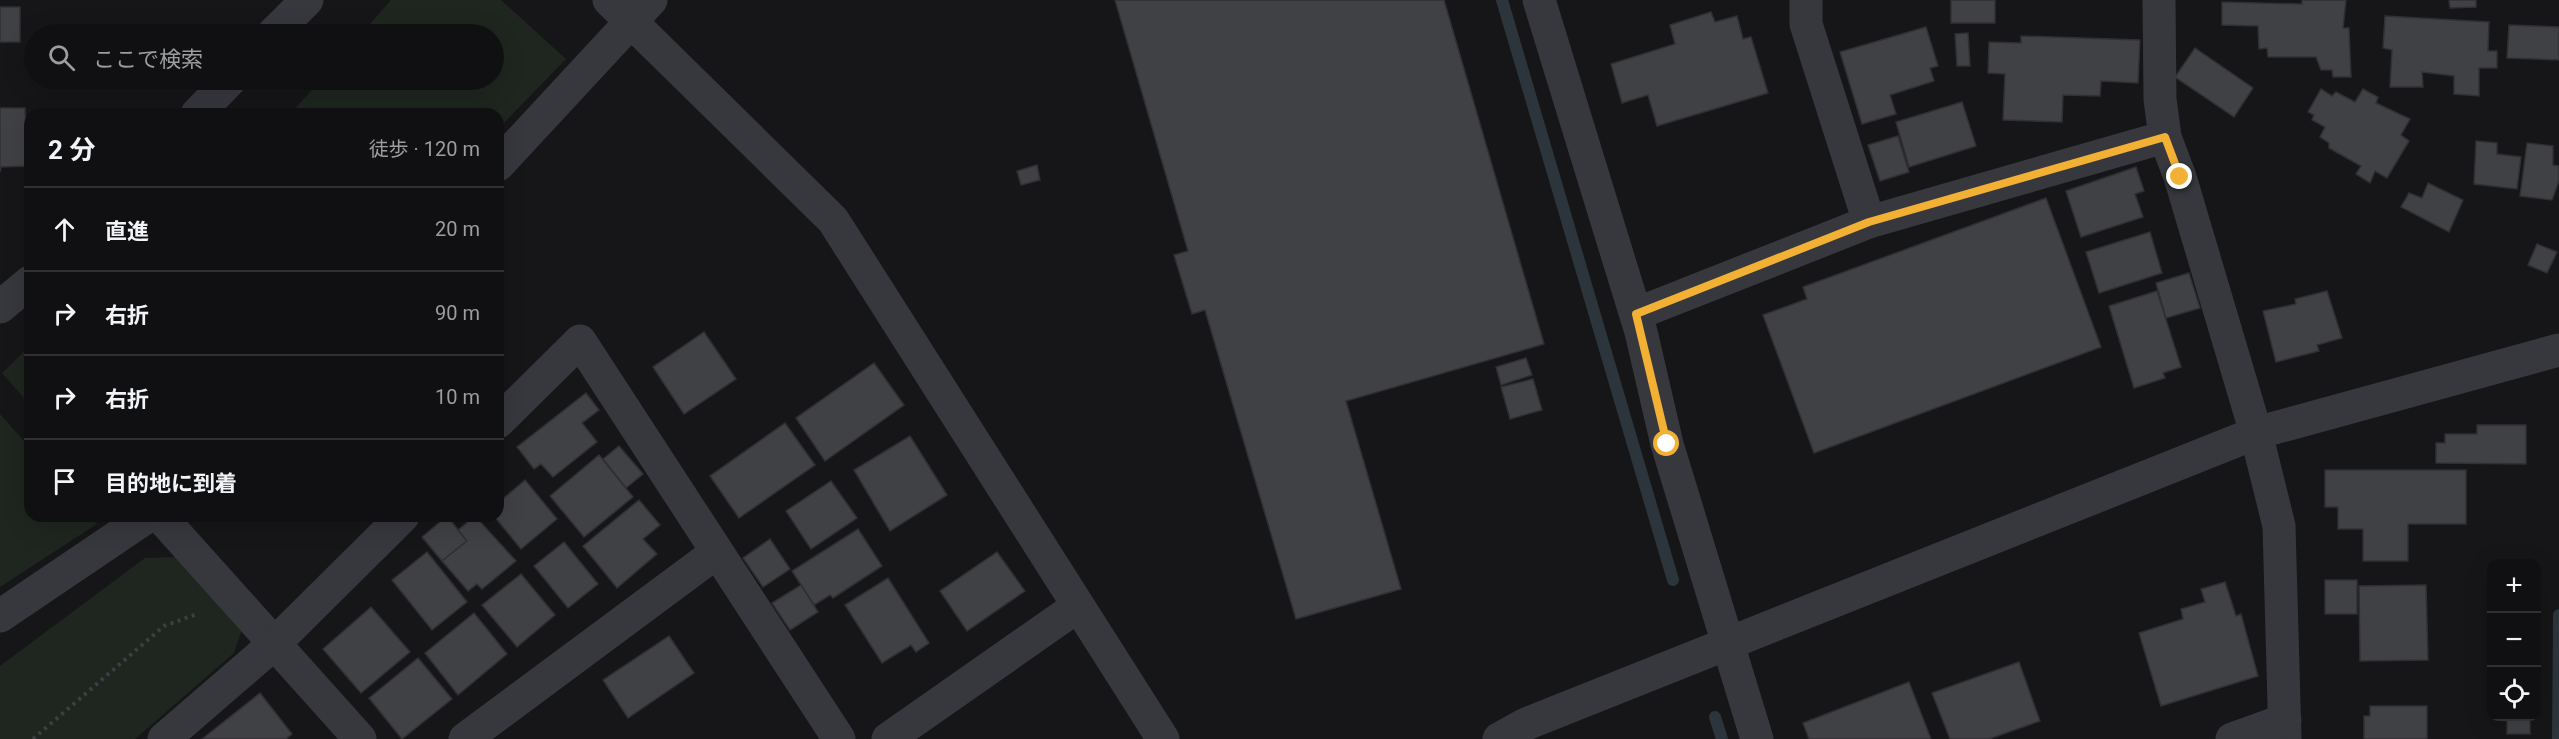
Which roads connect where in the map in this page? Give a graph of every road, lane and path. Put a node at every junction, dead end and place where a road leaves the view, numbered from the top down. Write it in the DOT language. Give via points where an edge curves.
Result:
graph roads {
  1 [pos="307,0"];
  2 [pos="1539,0"];
  3 [pos="1806,0"];
  4 [pos="2159,0"];
  5 [pos="631,7"];
  6 [pos="283,24"];
  7 [pos="220,90"];
  8 [pos="203,108"];
  9 [pos="2165,137"];
  10 [pos="504,158"];
  11 [pos="1869,222"];
  12 [pos="24,287"];
  13 [pos="0,308"];
  14 [pos="1636,314"];
  15 [pos="2559,350"];
  16 [pos="504,416"];
  17 [pos="2256,433"];
  18 [pos="139,522"];
  19 [pos="165,522"];
  20 [pos="397,522"];
  21 [pos="717,552"];
  22 [pos="234,600"];
  23 [pos="1078,606"];
  24 [pos="0,615"];
  25 [pos="1730,643"];
  26 [pos="274,644"];
  27 [pos="2285,730"];
  28 [pos="33,739"];
  29 [pos="164,739"];
  30 [pos="360,739"];
  31 [pos="465,739"];
  32 [pos="839,739"];
  33 [pos="888,739"];
  34 [pos="1163,739"];
  35 [pos="1499,739"];
  36 [pos="1757,739"];
  37 [pos="2232,739"];
  1 -- 6 [label="street"];
  2 -- 14 [label="street"];
  3 -- 11 [label="street" via="1806,24"];
  4 -- 9 [label="street" via="2160,99"];
  5 -- 10 [label="street"];
  5 -- 23 [label="street" via="833,220"];
  7 -- 8 [label="street"];
  9 -- 11 [label="street"];
  9 -- 17 [label="street"];
  11 -- 14 [label="street"];
  12 -- 13 [label="street"];
  14 -- 25 [label="street" via="1667,444"];
  15 -- 17 [label="street"];
  16 -- 21 [label="street" via="579,341"];
  17 -- 25 [label="street"];
  17 -- 27 [label="street" via="2279,526"];
  18 -- 24 [label="street"];
  19 -- 22 [label="street"];
  20 -- 26 [label="street"];
  21 -- 31 [label="street"];
  21 -- 32 [label="street"];
  22 -- 26 [label="street"];
  22 -- 28 [label="path" via="164,626"];
  23 -- 33 [label="street"];
  23 -- 34 [label="street"];
  25 -- 35 [label="street" via="1526,724"];
  25 -- 36 [label="street"];
  26 -- 29 [label="street"];
  26 -- 30 [label="street"];
  27 -- 37 [label="street"];
}
